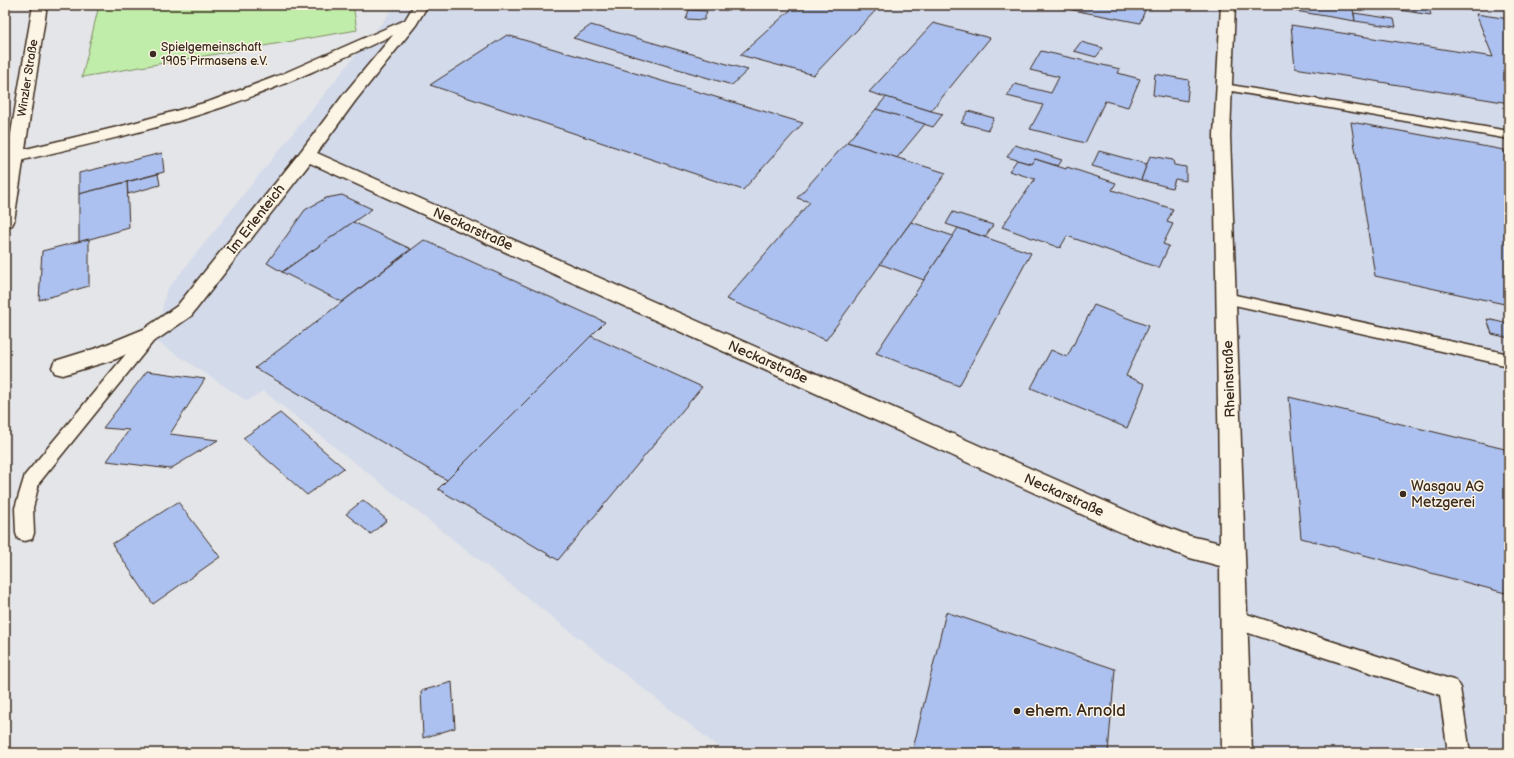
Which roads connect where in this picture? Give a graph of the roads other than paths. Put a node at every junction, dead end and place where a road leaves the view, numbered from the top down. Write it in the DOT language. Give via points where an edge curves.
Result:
graph roads {
  1 [pos="40,5"];
  2 [pos="421,5"];
  3 [pos="1228,5"];
  4 [pos="411,22"];
  5 [pos="1224,87"];
  6 [pos="1509,135"];
  7 [pos="307,155"];
  8 [pos="14,157"];
  9 [pos="8,189"];
  10 [pos="5,221"];
  11 [pos="1226,298"];
  12 [pos="151,334"];
  13 [pos="1509,360"];
  14 [pos="63,367"];
  15 [pos="25,533"];
  16 [pos="1234,558"];
  17 [pos="1234,619"];
  18 [pos="1237,753"];
  19 [pos="1459,753"];
  1 -- 8 [label="street, Winzler Straße"];
  2 -- 4 [label="street, Im Erlenteich"];
  3 -- 5 [label="street, Rheinstraße"];
  4 -- 7 [label="street, Im Erlenteich"];
  4 -- 8 [label="street" via="309,69 244,95 166,120"];
  5 -- 6 [label="lane"];
  5 -- 11 [label="street, Rheinstraße" via="1222,134"];
  7 -- 12 [label="street, Im Erlenteich" via="184,311"];
  7 -- 16 [label="street, Neckarstraße" via="1136,527 1190,547"];
  8 -- 9 [label="street, Winzler Straße"];
  9 -- 10 [label="street, Winzler Straße"];
  11 -- 13 [label="lane"];
  11 -- 16 [label="street, Rheinstraße"];
  12 -- 14 [label="street, Im Erlenteich" via="108,353"];
  12 -- 15 [label="lane" via="31,480 24,508"];
  16 -- 17 [label="street, Rheinstraße"];
  17 -- 18 [label="street, Rheinstraße"];
  17 -- 19 [label="lane" via="1449,688"];
}
